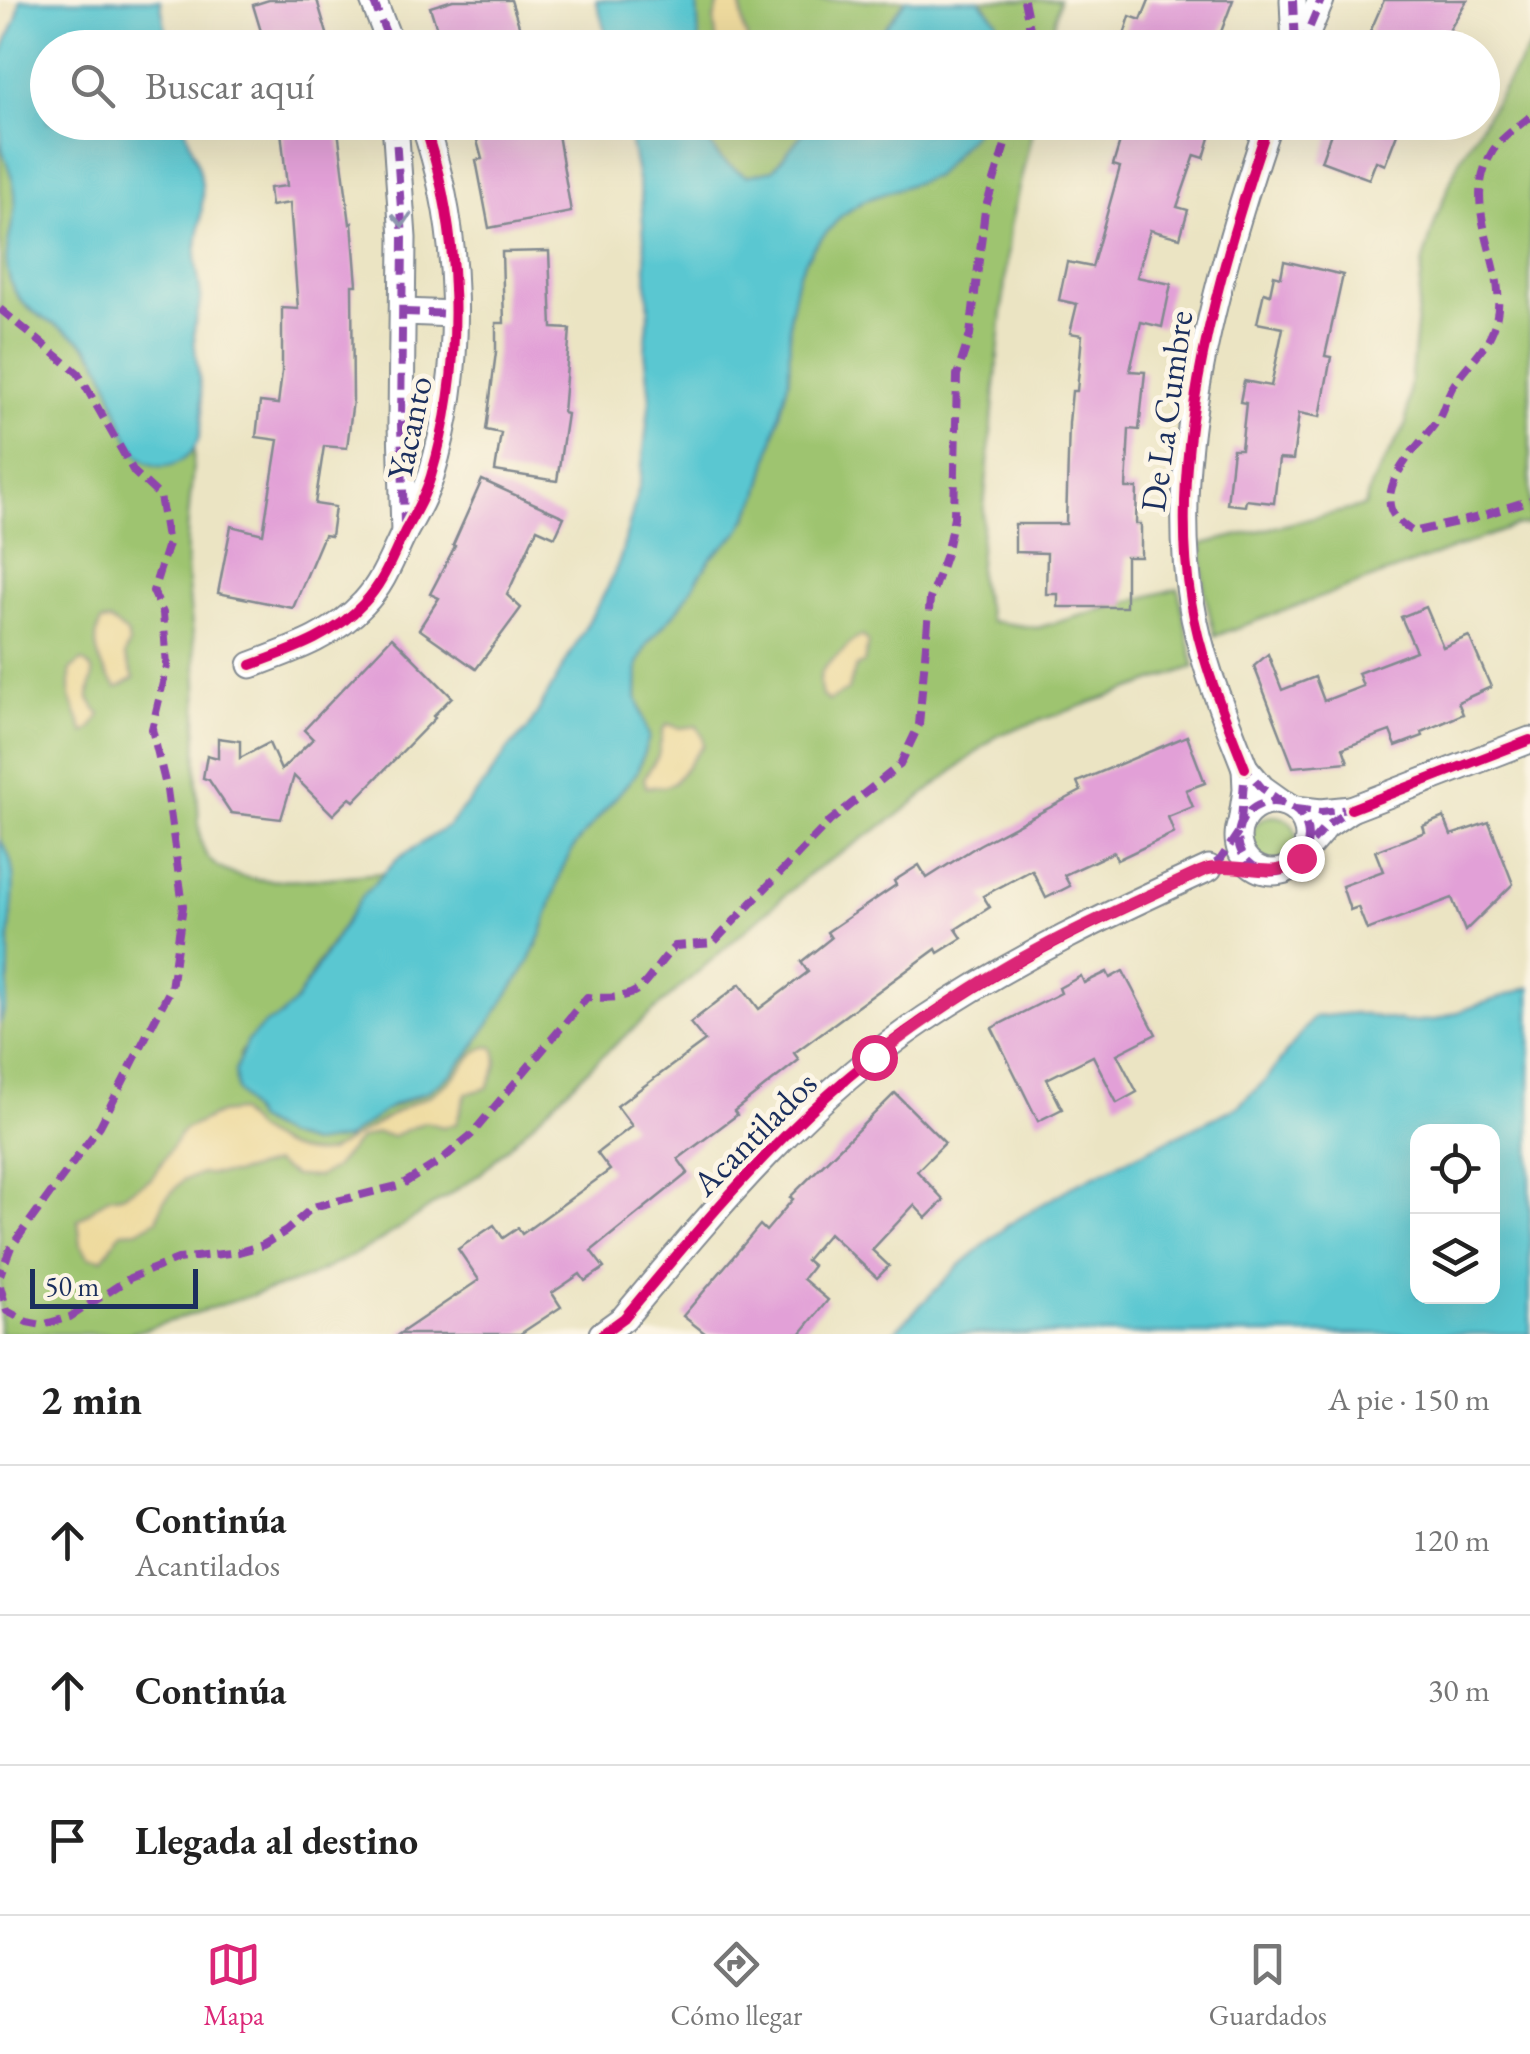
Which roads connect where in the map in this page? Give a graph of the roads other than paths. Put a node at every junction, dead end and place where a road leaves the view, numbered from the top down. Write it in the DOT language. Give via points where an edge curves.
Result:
graph roads {
  1 [pos="373,0"];
  2 [pos="1293,0"];
  3 [pos="1321,0"];
  4 [pos="384,30"];
  5 [pos="1296,30"];
  6 [pos="1307,30"];
  7 [pos="396,140"];
  8 [pos="429,140"];
  9 [pos="1264,140"];
  10 [pos="404,312"];
  11 [pos="454,314"];
  12 [pos="404,533"];
  13 [pos="251,665"];
  14 [pos="1530,740"];
  15 [pos="1245,768"];
  16 [pos="1289,806"];
  17 [pos="1351,809"];
  18 [pos="1240,828"];
  19 [pos="1306,849"];
  20 [pos="1255,867"];
  21 [pos="1209,868"];
  22 [pos="620,1326"];
  23 [pos="602,1334"];
  1 -- 4 [label="street"];
  2 -- 5 [label="street"];
  3 -- 6 [label="street"];
  7 -- 10 [label="street, Yacanto, one-way"];
  8 -- 11 [label="street, Yacanto" via="450,230"];
  9 -- 15 [label="street, De La Cumbre" via="1220,284 1200,379 1185,520 1201,647"];
  10 -- 11 [label="street"];
  10 -- 12 [label="street, Yacanto"];
  11 -- 12 [label="street, Yacanto" via="444,425 431,477"];
  12 -- 13 [label="street, Yacanto" via="376,589 347,619"];
  14 -- 17 [label="street"];
  15 -- 16 [label="street"];
  15 -- 18 [label="street"];
  16 -- 17 [label="street"];
  16 -- 18 [label="street" via="1263,803"];
  16 -- 19 [label="street" via="1307,827"];
  17 -- 19 [label="street"];
  18 -- 20 [label="street" via="1242,852"];
  18 -- 21 [label="street"];
  19 -- 20 [label="street" via="1285,870"];
  20 -- 21 [label="street"];
  21 -- 22 [label="street, Acantilados" via="1040,948 923,1020 836,1088 746,1174"];
  22 -- 23 [label="street, Acantilados"];
}
